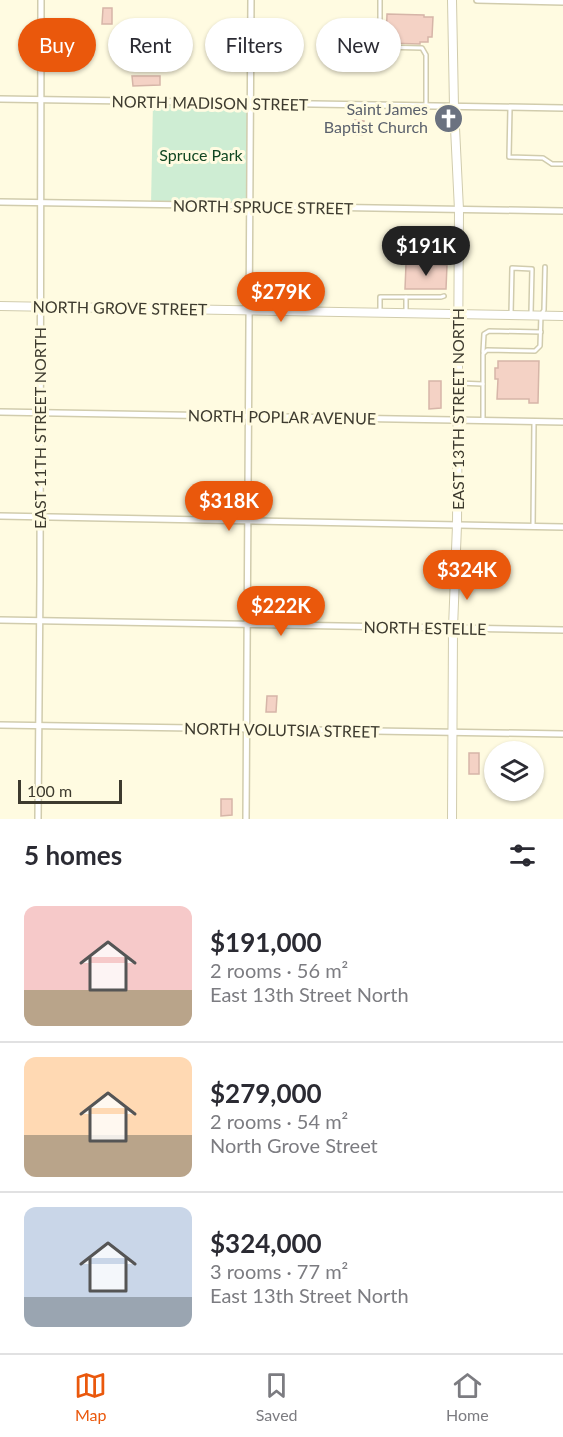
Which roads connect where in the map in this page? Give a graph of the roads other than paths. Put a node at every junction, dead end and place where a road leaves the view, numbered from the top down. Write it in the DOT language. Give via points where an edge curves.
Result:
graph roads {
  1 [pos="41,0"];
  2 [pos="251,0"];
  3 [pos="380,0"];
  4 [pos="452,0"];
  5 [pos="477,0"];
  6 [pos="563,2"];
  7 [pos="0,99"];
  8 [pos="40,100"];
  9 [pos="251,104"];
  10 [pos="426,106"];
  11 [pos="454,107"];
  12 [pos="510,108"];
  13 [pos="563,108"];
  14 [pos="563,164"];
  15 [pos="0,202"];
  16 [pos="40,202"];
  17 [pos="250,207"];
  18 [pos="459,210"];
  19 [pos="563,211"];
  20 [pos="545,267"];
  21 [pos="444,296"];
  22 [pos="406,297"];
  23 [pos="0,306"];
  24 [pos="40,306"];
  25 [pos="249,310"];
  26 [pos="380,313"];
  27 [pos="406,313"];
  28 [pos="459,314"];
  29 [pos="511,315"];
  30 [pos="531,315"];
  31 [pos="541,315"];
  32 [pos="563,316"];
  33 [pos="541,332"];
  34 [pos="483,354"];
  35 [pos="458,383"];
  36 [pos="483,384"];
  37 [pos="0,412"];
  38 [pos="40,413"];
  39 [pos="249,417"];
  40 [pos="458,420"];
  41 [pos="483,420"];
  42 [pos="534,422"];
  43 [pos="563,422"];
  44 [pos="0,516"];
  45 [pos="40,516"];
  46 [pos="248,521"];
  47 [pos="457,525"];
  48 [pos="533,526"];
  49 [pos="563,527"];
  50 [pos="0,620"];
  51 [pos="39,621"];
  52 [pos="247,625"];
  53 [pos="453,628"];
  54 [pos="563,630"];
  55 [pos="0,725"];
  56 [pos="38,726"];
  57 [pos="247,729"];
  58 [pos="452,732"];
  59 [pos="563,734"];
  60 [pos="38,819"];
  61 [pos="246,819"];
  62 [pos="452,819"];
  1 -- 8 [label="street, EAST 11TH STREET NORTH"];
  2 -- 9 [label="street"];
  3 -- 10 [label="lane" via="380,47 422,48 426,54"];
  4 -- 11 [label="main road, EAST 13TH STREET NORTH"];
  5 -- 6 [label="street"];
  7 -- 8 [label="street, NORTH MADISON STREET"];
  8 -- 9 [label="street, NORTH MADISON STREET"];
  8 -- 16 [label="street, EAST 11TH STREET NORTH"];
  9 -- 10 [label="street, NORTH MADISON STREET"];
  9 -- 17 [label="street"];
  10 -- 11 [label="street, NORTH MADISON STREET"];
  11 -- 12 [label="street, NORTH MADISON STREET"];
  11 -- 18 [label="main road, EAST 13TH STREET NORTH"];
  12 -- 13 [label="street, NORTH MADISON STREET"];
  12 -- 14 [label="lane" via="509,157 543,158 552,164"];
  15 -- 16 [label="street, NORTH SPRUCE STREET"];
  16 -- 17 [label="street, NORTH SPRUCE STREET"];
  16 -- 24 [label="street, EAST 11TH STREET NORTH"];
  17 -- 18 [label="street, NORTH SPRUCE STREET"];
  17 -- 25 [label="street"];
  18 -- 19 [label="street, NORTH SPRUCE STREET"];
  18 -- 28 [label="main road, EAST 13TH STREET NORTH"];
  20 -- 31 [label="lane"];
  21 -- 22 [label="lane"];
  22 -- 26 [label="lane" via="380,297"];
  22 -- 27 [label="lane"];
  23 -- 24 [label="main road, NORTH GROVE STREET"];
  24 -- 25 [label="main road, NORTH GROVE STREET"];
  24 -- 38 [label="street, EAST 11TH STREET NORTH"];
  25 -- 26 [label="main road, NORTH GROVE STREET"];
  25 -- 39 [label="street"];
  26 -- 27 [label="main road, NORTH GROVE STREET"];
  27 -- 28 [label="main road, NORTH GROVE STREET"];
  28 -- 29 [label="main road, NORTH GROVE STREET"];
  28 -- 35 [label="main road, EAST 13TH STREET NORTH"];
  29 -- 30 [label="main road, NORTH GROVE STREET"];
  29 -- 30 [label="lane" via="512,268 532,269"];
  30 -- 31 [label="main road, NORTH GROVE STREET"];
  31 -- 32 [label="main road, NORTH GROVE STREET"];
  31 -- 33 [label="lane"];
  33 -- 34 [label="lane" via="536,351 487,350"];
  33 -- 34 [label="lane" via="489,330 484,334"];
  34 -- 36 [label="lane"];
  35 -- 36 [label="lane"];
  35 -- 40 [label="main road, EAST 13TH STREET NORTH"];
  36 -- 41 [label="lane"];
  37 -- 38 [label="street, NORTH POPLAR AVENUE"];
  38 -- 39 [label="street, NORTH POPLAR AVENUE"];
  38 -- 45 [label="street, EAST 11TH STREET NORTH"];
  39 -- 40 [label="street, NORTH POPLAR AVENUE"];
  39 -- 46 [label="street"];
  40 -- 41 [label="street, NORTH POPLAR AVENUE"];
  40 -- 47 [label="main road, EAST 13TH STREET NORTH"];
  41 -- 42 [label="street, NORTH POPLAR AVENUE"];
  42 -- 43 [label="street, NORTH POPLAR AVENUE"];
  42 -- 48 [label="lane"];
  44 -- 45 [label="street"];
  45 -- 46 [label="street"];
  45 -- 51 [label="street, EAST 11TH STREET NORTH"];
  46 -- 47 [label="street"];
  46 -- 52 [label="street"];
  47 -- 48 [label="street"];
  47 -- 53 [label="main road, EAST 13TH STREET NORTH"];
  48 -- 49 [label="street"];
  50 -- 51 [label="street, NORTH ESTELLE"];
  51 -- 52 [label="street, NORTH ESTELLE"];
  51 -- 56 [label="street, EAST 11TH STREET NORTH"];
  52 -- 53 [label="street, NORTH ESTELLE"];
  52 -- 57 [label="street"];
  53 -- 54 [label="street, NORTH ESTELLE"];
  53 -- 58 [label="main road, EAST 13TH STREET NORTH"];
  55 -- 56 [label="street, NORTH VOLUTSIA STREET"];
  56 -- 57 [label="street, NORTH VOLUTSIA STREET"];
  56 -- 60 [label="street, EAST 11TH STREET NORTH"];
  57 -- 58 [label="street, NORTH VOLUTSIA STREET"];
  57 -- 61 [label="street"];
  58 -- 59 [label="street, NORTH VOLUTSIA STREET"];
  58 -- 62 [label="main road, EAST 13TH STREET NORTH"];
}
